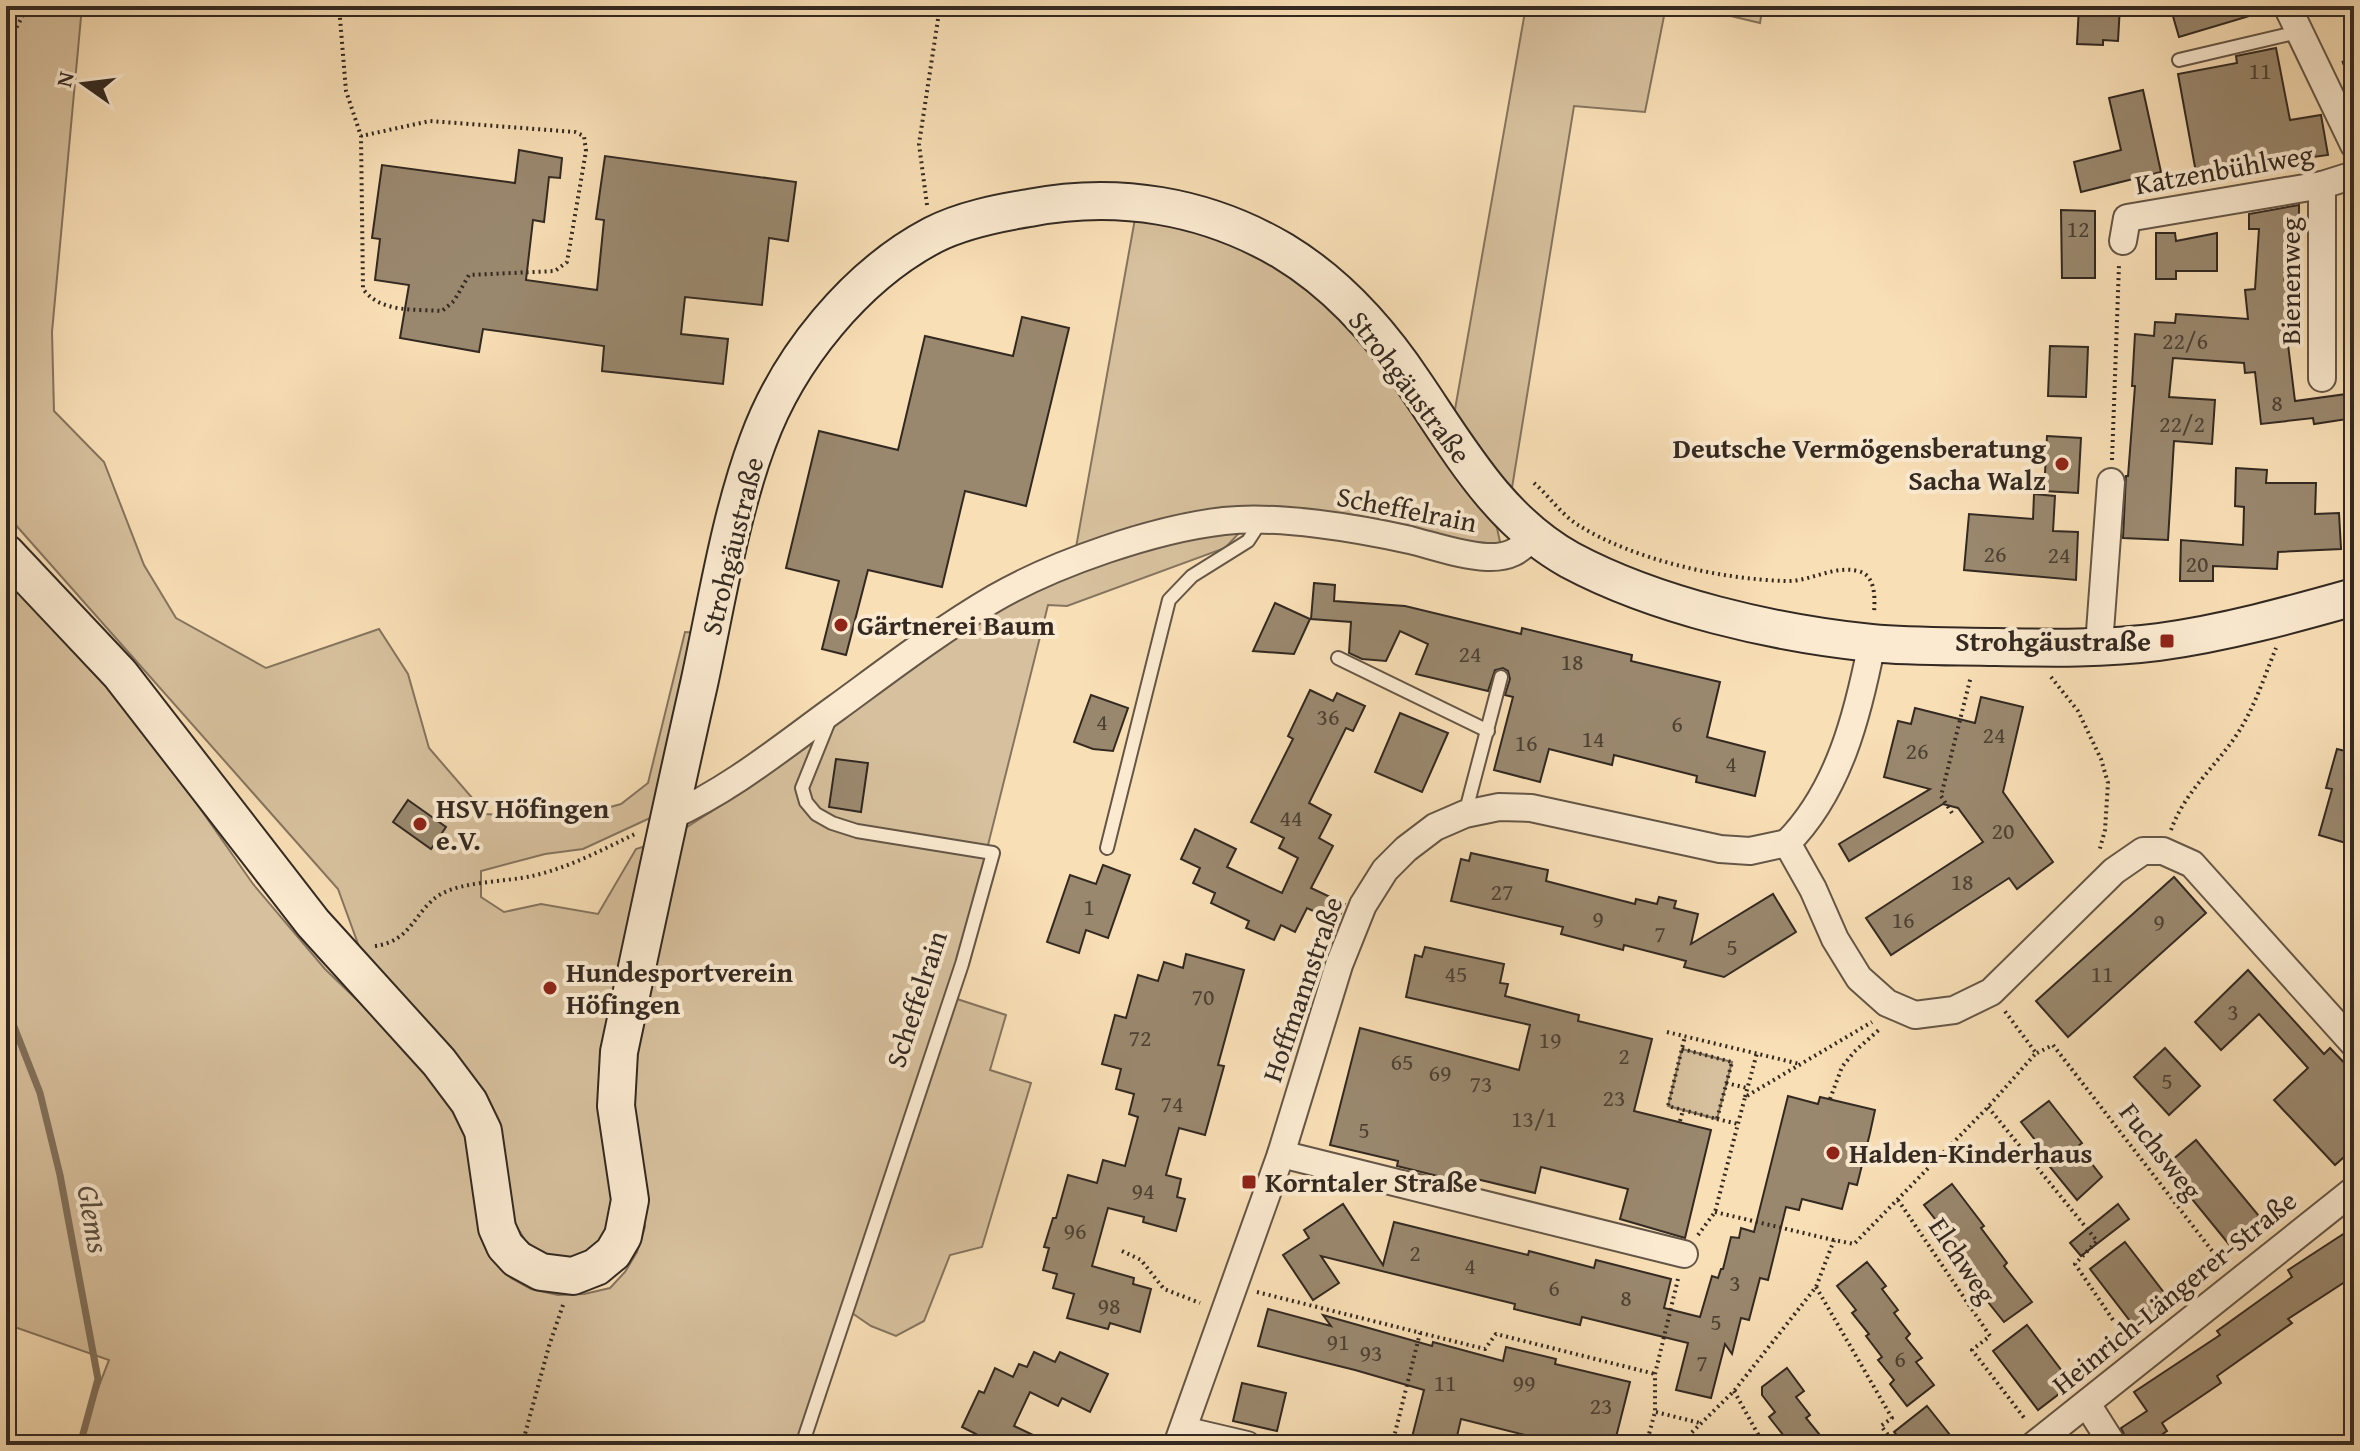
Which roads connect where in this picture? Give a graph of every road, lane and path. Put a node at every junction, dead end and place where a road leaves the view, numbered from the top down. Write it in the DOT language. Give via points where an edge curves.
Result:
graph roads {
  1 [pos="28,6"];
  2 [pos="339,6"];
  3 [pos="940,6"];
  4 [pos="2287,6"];
  5 [pos="2298,32"];
  6 [pos="6,55"];
  7 [pos="2179,60"];
  8 [pos="361,136"];
  9 [pos="2354,145"];
  10 [pos="2354,175"];
  11 [pos="2322,185"];
  12 [pos="935,234"];
  13 [pos="2123,241"];
  14 [pos="2322,378"];
  15 [pos="2111,482"];
  16 [pos="1534,483"];
  17 [pos="1261,521"];
  18 [pos="1534,537"];
  19 [pos="6,553"];
  20 [pos="2354,597"];
  21 [pos="2277,618"];
  22 [pos="1872,643"];
  23 [pos="2099,645"];
  24 [pos="1978,647"];
  25 [pos="2034,648"];
  26 [pos="1338,658"];
  27 [pos="1501,677"];
  28 [pos="833,709"];
  29 [pos="1488,731"];
  30 [pos="1952,813"];
  31 [pos="1465,814"];
  32 [pos="669,817"];
  33 [pos="1787,843"];
  34 [pos="1107,848"];
  35 [pos="2163,851"];
  36 [pos="2087,900"];
  37 [pos="368,946"];
  38 [pos="1991,992"];
  39 [pos="1667,1032"];
  40 [pos="1685,1036"];
  41 [pos="2354,1044"];
  42 [pos="1682,1049"];
  43 [pos="1757,1053"];
  44 [pos="2036,1053"];
  45 [pos="1800,1064"];
  46 [pos="1726,1083"];
  47 [pos="1747,1088"];
  48 [pos="1745,1097"];
  49 [pos="1830,1099"];
  50 [pos="1988,1107"];
  51 [pos="1683,1110"];
  52 [pos="1717,1119"];
  53 [pos="1680,1121"];
  54 [pos="1738,1124"];
  55 [pos="1281,1154"];
  56 [pos="2354,1190"];
  57 [pos="1898,1200"];
  58 [pos="1715,1212"];
  59 [pos="1834,1240"];
  60 [pos="1122,1251"];
  61 [pos="1684,1254"];
  62 [pos="573,1276"];
  63 [pos="2237,1282"];
  64 [pos="1816,1287"];
  65 [pos="1260,1293"];
  66 [pos="1185,1299"];
  67 [pos="1420,1333"];
  68 [pos="2128,1342"];
  69 [pos="1655,1374"];
  70 [pos="1734,1391"];
  71 [pos="2087,1404"];
  72 [pos="1655,1412"];
  73 [pos="2023,1415"];
  74 [pos="1700,1423"];
  75 [pos="1180,1438"];
  76 [pos="522,1445"];
  77 [pos="802,1445"];
  78 [pos="1247,1445"];
  79 [pos="1392,1445"];
  80 [pos="1646,1445"];
  81 [pos="1679,1445"];
  82 [pos="1764,1445"];
  83 [pos="1896,1445"];
  84 [pos="2034,1445"];
  85 [pos="2113,1445"];
  1 -- 6 [label="path"];
  2 -- 8 [label="path" via="346,91"];
  3 -- 12 [label="path" via="919,144"];
  4 -- 5 [label="street"];
  5 -- 7 [label="lane"];
  5 -- 9 [label="street"];
  8 -- 8 [label="path" via="430,121 584,136 567,262 555,271 469,275 442,311 384,306 371,299 363,289"];
  10 -- 11 [label="street, Katzenbühlweg"];
  11 -- 13 [label="street, Katzenbühlweg" via="2127,218"];
  11 -- 14 [label="street, Bienenweg"];
  12 -- 18 [label="main road, Strohgäustraße" via="999,213 1053,203 1138,201 1216,220 1281,250 1331,285 1371,327 1471,469"];
  12 -- 32 [label="main road, Strohgäustraße" via="846,302 784,382 758,440 740,501"];
  13 -- 15 [label="path"];
  15 -- 23 [label="street"];
  16 -- 22 [label="path" via="1577,524 1618,546 1663,560 1787,581 1859,571 1874,586"];
  17 -- 18 [label="street, Scheffelrain" via="1316,524 1486,557 1516,554"];
  17 -- 28 [label="street, Scheffelrain" via="1225,521 1160,534 1049,572 996,597"];
  17 -- 34 [label="lane" via="1248,541 1192,576 1169,600"];
  18 -- 22 [label="main road, Strohgäustraße" via="1622,584 1688,607 1794,632"];
  19 -- 62 [label="main road" via="120,674 313,923 469,1102 483,1131 497,1228 505,1246 541,1272"];
  20 -- 21 [label="main road, Strohgäustraße"];
  21 -- 23 [label="main road, Strohgäustraße" via="2167,641"];
  21 -- 35 [label="path" via="2278,643 2258,696 2241,729 2181,808"];
  22 -- 24 [label="main road, Strohgäustraße"];
  22 -- 33 [label="street" via="1863,689 1824,796"];
  23 -- 25 [label="main road, Strohgäustraße"];
  24 -- 25 [label="main road, Strohgäustraße"];
  24 -- 30 [label="path" via="1941,796"];
  25 -- 36 [label="path" via="2078,711 2108,783 2105,830"];
  26 -- 29 [label="lane"];
  27 -- 29 [label="lane"];
  28 -- 32 [label="street, Scheffelrain" via="780,750"];
  28 -- 77 [label="lane, Scheffelrain" via="802,788 816,814 857,831 993,853 962,964"];
  29 -- 31 [label="lane"];
  31 -- 33 [label="street, Hoffmannstraße" via="1531,808 1720,849 1750,851"];
  31 -- 55 [label="street, Hoffmannstraße" via="1435,827 1406,849 1363,905 1339,965"];
  32 -- 37 [label="path" via="593,855 534,876 440,895 396,941"];
  32 -- 62 [label="main road, Strohgäustraße" via="619,1052 616,1106 630,1200 627,1219 613,1253"];
  33 -- 38 [label="street" via="1859,978 1887,1003 1915,1015 1954,1010"];
  35 -- 36 [label="street" via="2143,851 2114,871"];
  35 -- 41 [label="street" via="2192,864"];
  36 -- 38 [label="street"];
  38 -- 44 [label="path"];
  39 -- 40 [label="path"];
  40 -- 42 [label="path"];
  40 -- 43 [label="path"];
  42 -- 46 [label="path" via="1732,1062"];
  42 -- 51 [label="path" via="1668,1106"];
  43 -- 45 [label="path"];
  43 -- 47 [label="path"];
  44 -- 50 [label="path"];
  44 -- 63 [label="path, Fuchsweg" via="2053,1045"];
  45 -- 48 [label="path"];
  45 -- 49 [label="path" via="1872,1022 1883,1026 1842,1067"];
  46 -- 47 [label="path"];
  46 -- 52 [label="path"];
  47 -- 48 [label="path"];
  48 -- 54 [label="path"];
  50 -- 57 [label="path"];
  50 -- 68 [label="path" via="2097,1241 2075,1264"];
  51 -- 52 [label="path"];
  51 -- 53 [label="path"];
  52 -- 54 [label="path"];
  54 -- 58 [label="path"];
  55 -- 61 [label="street"];
  55 -- 75 [label="street, Hoffmannstraße"];
  56 -- 63 [label="street, Heinrich-Längerer-Straße"];
  57 -- 59 [label="path" via="1854,1244"];
  57 -- 73 [label="path, Elchweg" via="1990,1336 1972,1350"];
  58 -- 59 [label="path"];
  58 -- 61 [label="path"];
  59 -- 64 [label="path"];
  60 -- 66 [label="path" via="1141,1260 1164,1289"];
  61 -- 69 [label="path"];
  62 -- 76 [label="path"];
  63 -- 71 [label="street, Heinrich-Längerer-Straße"];
  64 -- 70 [label="path"];
  64 -- 83 [label="path" via="1892,1418 1881,1426"];
  65 -- 67 [label="path"];
  67 -- 69 [label="path" via="1485,1349 1496,1334"];
  67 -- 79 [label="path"];
  69 -- 72 [label="path"];
  70 -- 74 [label="path"];
  70 -- 82 [label="path"];
  71 -- 84 [label="street, Heinrich-Längerer-Straße"];
  71 -- 85 [label="street"];
  72 -- 74 [label="path"];
  72 -- 80 [label="path"];
  74 -- 81 [label="path"];
  75 -- 78 [label="street"];
}
